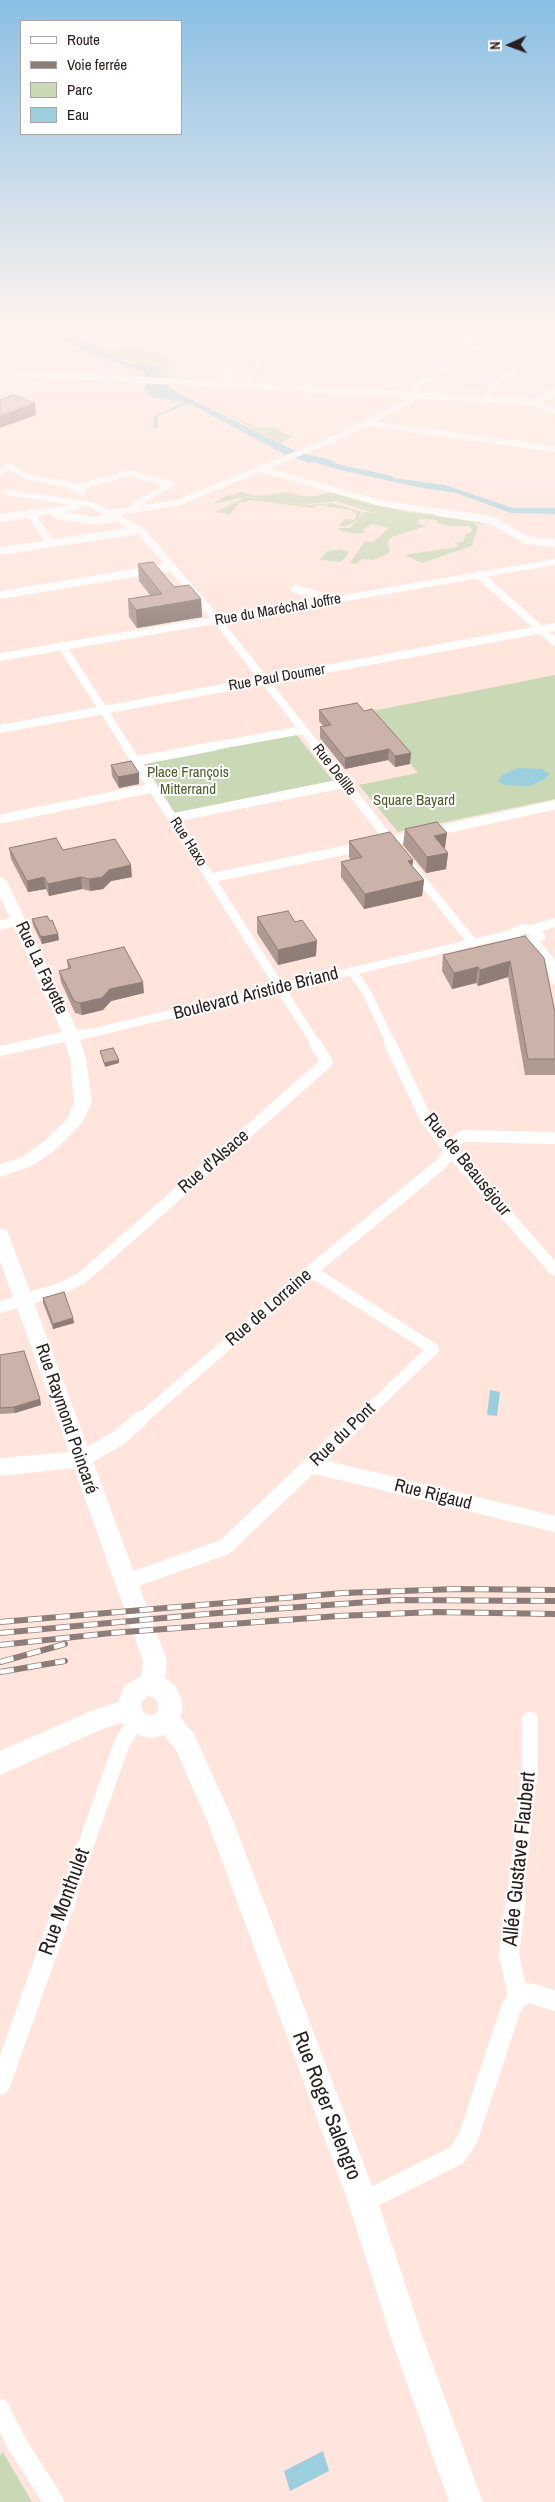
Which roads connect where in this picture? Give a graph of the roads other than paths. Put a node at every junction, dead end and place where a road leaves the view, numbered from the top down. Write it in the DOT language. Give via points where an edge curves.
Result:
graph roads {
  1 [pos="319,445"];
  2 [pos="524,445"];
  3 [pos="555,449"];
  4 [pos="0,465"];
  5 [pos="9,466"];
  6 [pos="261,469"];
  7 [pos="0,473"];
  8 [pos="26,476"];
  9 [pos="19,482"];
  10 [pos="12,487"];
  11 [pos="76,488"];
  12 [pos="3,492"];
  13 [pos="92,505"];
  14 [pos="141,505"];
  15 [pos="53,510"];
  16 [pos="30,513"];
  17 [pos="118,514"];
  18 [pos="0,518"];
  19 [pos="140,530"];
  20 [pos="555,542"];
  21 [pos="51,544"];
  22 [pos="0,551"];
  23 [pos="555,562"];
  24 [pos="170,567"];
  25 [pos="479,575"];
  26 [pos="295,589"];
  27 [pos="0,595"];
  28 [pos="327,601"];
  29 [pos="217,620"];
  30 [pos="555,627"];
  31 [pos="541,630"];
  32 [pos="555,642"];
  33 [pos="62,646"];
  34 [pos="0,657"];
  35 [pos="264,680"];
  36 [pos="104,710"];
  37 [pos="0,729"];
  38 [pos="302,730"];
  39 [pos="136,761"];
  40 [pos="345,783"];
  41 [pos="153,788"];
  42 [pos="555,805"];
  43 [pos="172,818"];
  44 [pos="0,819"];
  45 [pos="390,840"];
  46 [pos="211,878"];
  47 [pos="0,881"];
  48 [pos="19,921"];
  49 [pos="555,922"];
  50 [pos="0,925"];
  51 [pos="534,936"];
  52 [pos="472,942"];
  53 [pos="552,961"];
  54 [pos="352,970"];
  55 [pos="555,980"];
  56 [pos="281,988"];
  57 [pos="70,1032"];
  58 [pos="94,1033"];
  59 [pos="0,1051"];
  60 [pos="83,1102"];
  61 [pos="555,1138"];
  62 [pos="450,1150"];
  63 [pos="3,1173"];
  64 [pos="0,1235"];
  65 [pos="555,1270"];
  66 [pos="311,1271"];
  67 [pos="24,1301"];
  68 [pos="0,1307"];
  69 [pos="82,1459"];
  70 [pos="311,1465"];
  71 [pos="0,1467"];
  72 [pos="555,1524"];
  73 [pos="129,1592"];
  74 [pos="152,1686"];
  75 [pos="132,1716"];
  76 [pos="166,1719"];
  77 [pos="530,1720"];
  78 [pos="0,1763"];
  79 [pos="518,1997"];
  80 [pos="555,2001"];
  81 [pos="0,2085"];
  82 [pos="363,2202"];
  83 [pos="0,2409"];
  84 [pos="54,2502"];
  85 [pos="466,2502"];
  1 -- 6 [label="street"];
  2 -- 3 [label="street"];
  4 -- 5 [label="street"];
  5 -- 7 [label="street"];
  5 -- 8 [label="street"];
  6 -- 14 [label="street" via="178,503"];
  6 -- 20 [label="street" via="380,503 490,520 526,540"];
  8 -- 9 [label="street"];
  8 -- 11 [label="street"];
  10 -- 12 [label="street"];
  11 -- 13 [label="street" via="95,501"];
  11 -- 14 [label="street" via="128,473 172,484"];
  12 -- 13 [label="street"];
  13 -- 15 [label="street"];
  13 -- 17 [label="street"];
  14 -- 17 [label="street"];
  15 -- 16 [label="street"];
  15 -- 17 [label="street" via="57,515 96,521"];
  16 -- 18 [label="street"];
  16 -- 21 [label="street"];
  17 -- 19 [label="street"];
  19 -- 21 [label="street"];
  19 -- 24 [label="street, Rue Delille"];
  21 -- 22 [label="street"];
  23 -- 25 [label="street, Rue du Maréchal Joffre"];
  24 -- 27 [label="street"];
  24 -- 29 [label="street, Rue Delille"];
  25 -- 28 [label="street, Rue du Maréchal Joffre"];
  25 -- 31 [label="street"];
  26 -- 28 [label="street" via="321,596"];
  28 -- 29 [label="street, Rue du Maréchal Joffre"];
  29 -- 33 [label="street, Rue du Maréchal Joffre"];
  29 -- 35 [label="street, Rue Delille"];
  30 -- 31 [label="street, Rue Paul Doumer"];
  31 -- 32 [label="street"];
  31 -- 35 [label="street, Rue Paul Doumer"];
  33 -- 34 [label="street, Rue du Maréchal Joffre"];
  33 -- 36 [label="street, Rue Haxo"];
  35 -- 36 [label="street, Rue Paul Doumer"];
  35 -- 38 [label="street, Rue Delille"];
  36 -- 37 [label="street, Rue Paul Doumer"];
  36 -- 39 [label="street, Rue Haxo"];
  38 -- 39 [label="street"];
  38 -- 40 [label="street, Rue Delille"];
  39 -- 41 [label="street, Rue Haxo"];
  40 -- 43 [label="street"];
  40 -- 45 [label="street, Rue Delille"];
  41 -- 43 [label="street, Rue Haxo"];
  41 -- 44 [label="street"];
  42 -- 45 [label="street"];
  43 -- 46 [label="street, Rue Haxo"];
  45 -- 46 [label="street"];
  45 -- 52 [label="street, Rue Delille"];
  46 -- 56 [label="street, Rue Haxo"];
  47 -- 48 [label="main road, Rue La Fayette"];
  48 -- 50 [label="street"];
  48 -- 57 [label="main road, Rue La Fayette"];
  49 -- 51 [label="main road, Boulevard Aristide Briand" via="538,927"];
  51 -- 52 [label="main road, Boulevard Aristide Briand" via="522,928 512,935"];
  51 -- 53 [label="street"];
  52 -- 54 [label="main road, Boulevard Aristide Briand"];
  53 -- 55 [label="street"];
  54 -- 56 [label="main road, Boulevard Aristide Briand"];
  54 -- 62 [label="street, Rue de Beauséjour" via="362,984 426,1119"];
  56 -- 58 [label="main road, Boulevard Aristide Briand"];
  56 -- 67 [label="street, Rue d'Alsace" via="327,1062 82,1278"];
  57 -- 58 [label="main road, Boulevard Aristide Briand"];
  57 -- 59 [label="main road, Boulevard Aristide Briand"];
  57 -- 60 [label="main road, Rue La Fayette" via="78,1059"];
  58 -- 60 [label="main road" via="87,1044 92,1073"];
  60 -- 63 [label="main road" via="74,1122 49,1146"];
  61 -- 62 [label="street, Rue de Lorraine" via="464,1136"];
  62 -- 65 [label="street, Rue de Beauséjour"];
  62 -- 66 [label="street, Rue de Lorraine" via="442,1164"];
  64 -- 67 [label="main road, Rue Raymond Poincaré"];
  66 -- 69 [label="street, Rue de Lorraine" via="120,1437"];
  66 -- 70 [label="street, Rue du Pont" via="433,1349"];
  67 -- 68 [label="street"];
  67 -- 69 [label="main road, Rue Raymond Poincaré"];
  69 -- 71 [label="main road"];
  69 -- 73 [label="street, Rue Raymond Poincaré"];
  70 -- 72 [label="street, Rue Rigaud"];
  70 -- 73 [label="street, Rue du Pont" via="225,1547"];
  73 -- 74 [label="street" via="155,1661"];
  74 -- 75 [label="main road" via="133,1695"];
  74 -- 76 [label="main road" via="164,1690 171,1701"];
  75 -- 76 [label="main road" via="146,1727"];
  75 -- 78 [label="main road" via="102,1718"];
  75 -- 81 [label="street, Rue Monthulet"];
  76 -- 82 [label="main road, Rue Roger Salengro" via="184,1742 215,1808"];
  77 -- 79 [label="street, Allée Gustave Flaubert" via="530,1770 509,1955"];
  79 -- 80 [label="street" via="530,1993"];
  79 -- 82 [label="street" via="511,2008 468,2138 457,2155"];
  82 -- 85 [label="main road, Rue Roger Salengro" via="408,2341"];
  83 -- 84 [label="street" via="17,2444"];
}
